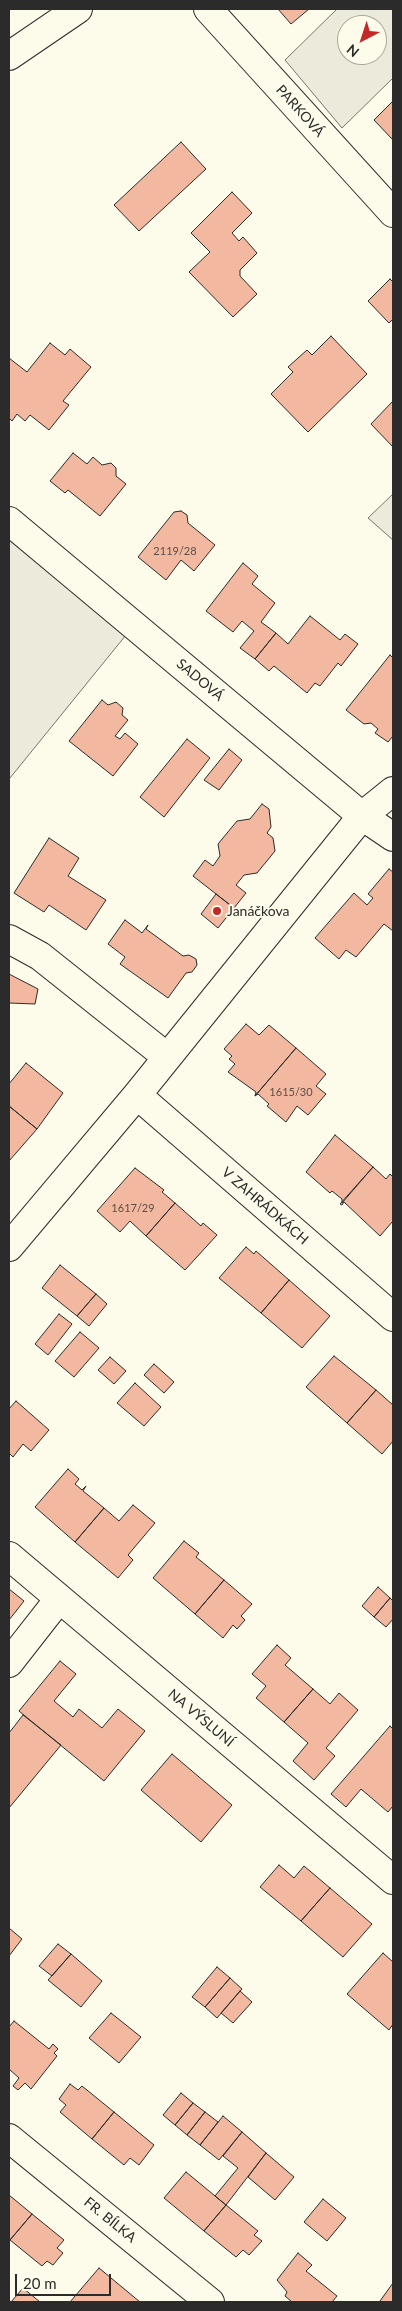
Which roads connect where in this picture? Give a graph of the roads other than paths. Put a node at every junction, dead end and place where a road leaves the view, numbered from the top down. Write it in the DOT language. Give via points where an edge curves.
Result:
graph roads {
  1 [pos="78,9"];
  2 [pos="208,9"];
  3 [pos="9,56"];
  4 [pos="393,214"];
  5 [pos="9,521"];
  6 [pos="393,791"];
  7 [pos="362,816"];
  8 [pos="393,837"];
  9 [pos="9,940"];
  10 [pos="167,1057"];
  11 [pos="137,1095"];
  12 [pos="9,1247"];
  13 [pos="393,1316"];
  14 [pos="9,1556"];
  15 [pos="59,1599"];
  16 [pos="9,1663"];
  17 [pos="393,1880"];
  18 [pos="9,2138"];
  19 [pos="210,2302"];
  1 -- 3 [label="street"];
  2 -- 4 [label="street, PARKOVÁ"];
  5 -- 7 [label="street, SADOVÁ"];
  6 -- 7 [label="street"];
  7 -- 8 [label="street, SADOVÁ"];
  7 -- 10 [label="street"];
  9 -- 10 [label="street" via="40,956"];
  10 -- 11 [label="street"];
  11 -- 12 [label="street"];
  11 -- 13 [label="street, V ZAHRÁDKÁCH"];
  14 -- 15 [label="street, NA VÝSLUNÍ"];
  15 -- 16 [label="street"];
  15 -- 17 [label="street, NA VÝSLUNÍ"];
  18 -- 19 [label="street, FR. BÍLKA"];
}
